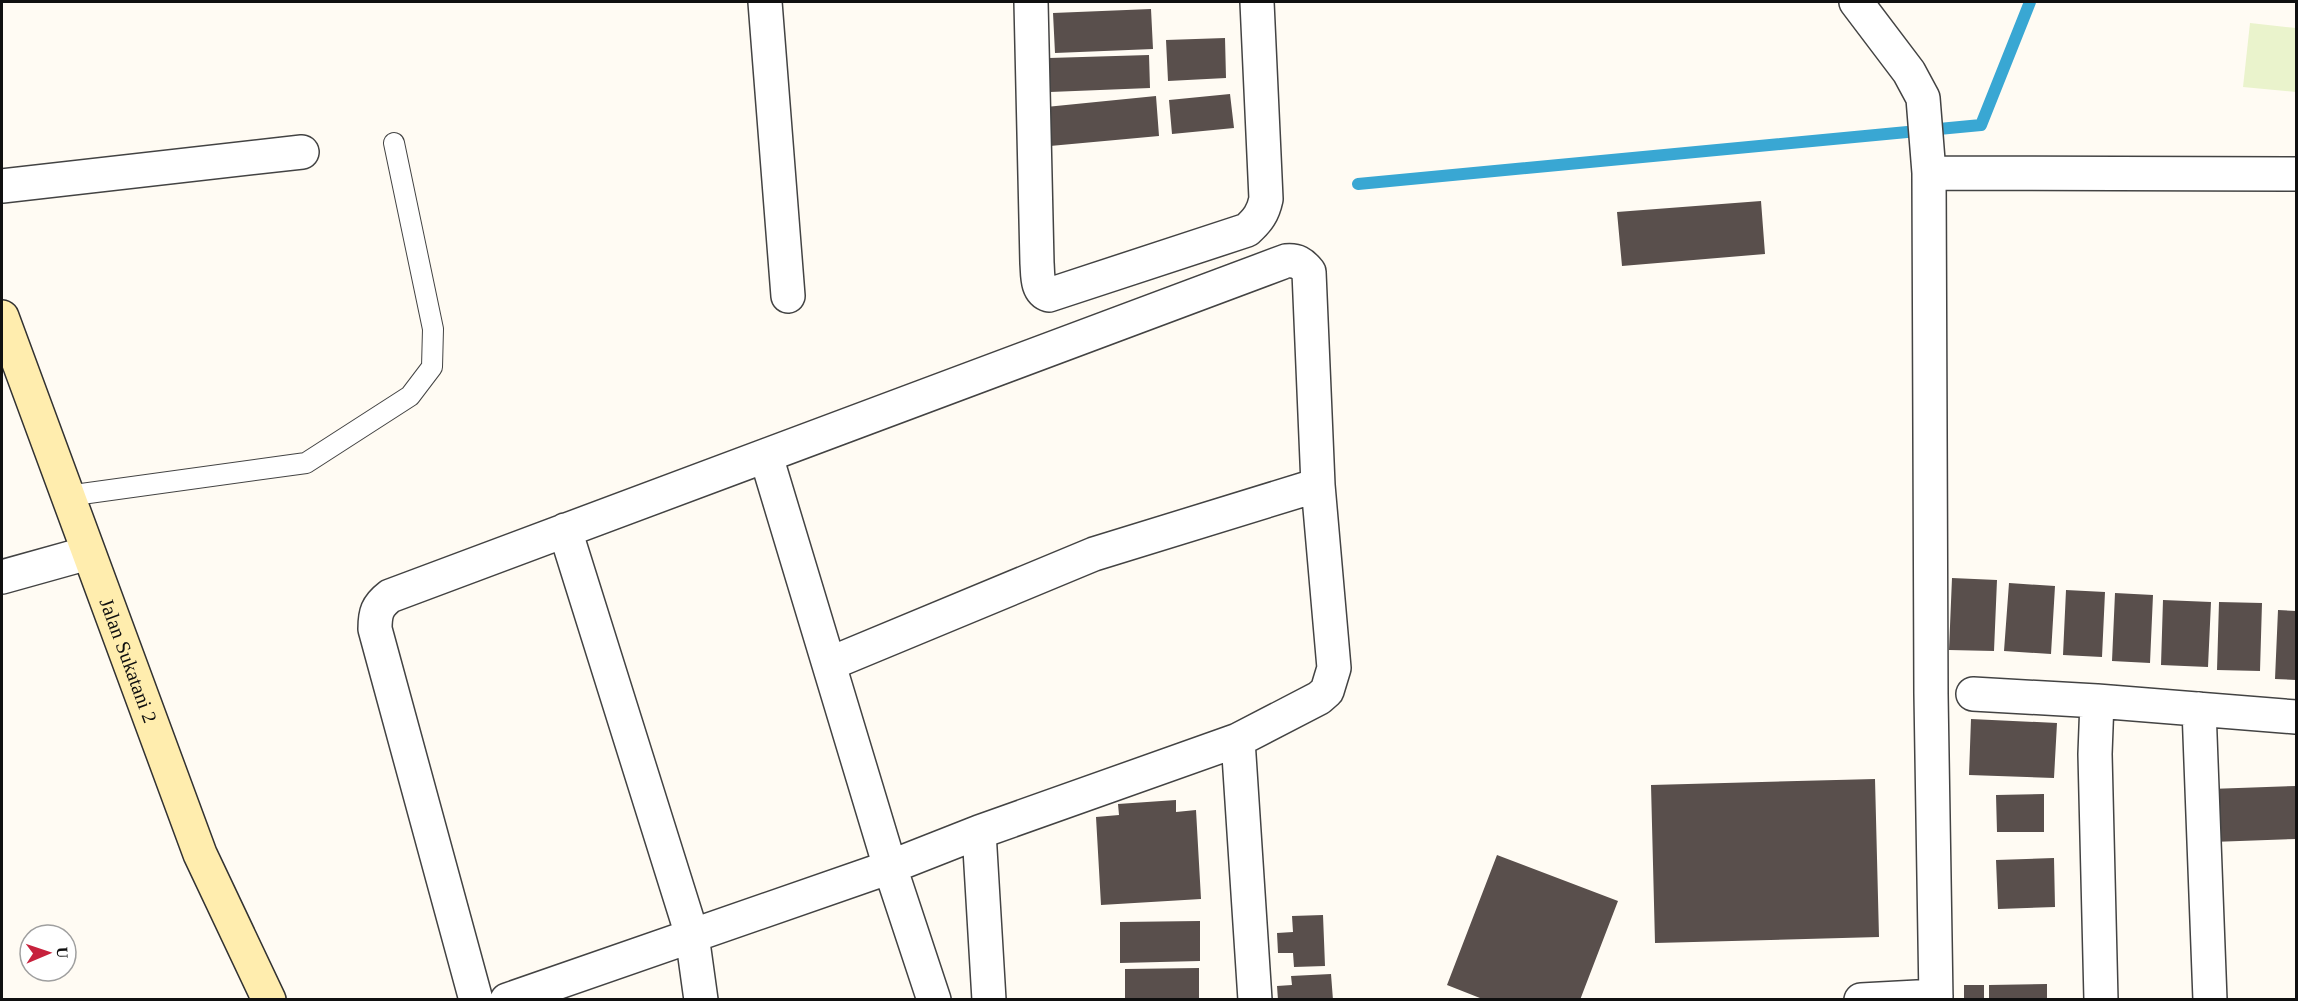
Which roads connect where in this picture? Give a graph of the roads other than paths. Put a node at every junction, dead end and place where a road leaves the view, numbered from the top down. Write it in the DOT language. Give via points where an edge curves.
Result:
graph roads {
  1 [pos="765,2"];
  2 [pos="1031,2"];
  3 [pos="1257,2"];
  4 [pos="1856,2"];
  5 [pos="394,142"];
  6 [pos="302,152"];
  7 [pos="1928,166"];
  8 [pos="2296,174"];
  9 [pos="2,186"];
  10 [pos="788,296"];
  11 [pos="2,317"];
  12 [pos="766,456"];
  13 [pos="1318,484"];
  14 [pos="67,496"];
  15 [pos="565,530"];
  16 [pos="88,553"];
  17 [pos="2,577"];
  18 [pos="829,664"];
  19 [pos="1973,694"];
  20 [pos="2097,701"];
  21 [pos="2199,709"];
  22 [pos="2296,717"];
  23 [pos="1238,740"];
  24 [pos="979,832"];
  25 [pos="890,867"];
  26 [pos="692,935"];
  27 [pos="1936,998"];
  28 [pos="269,999"];
  29 [pos="476,999"];
  30 [pos="507,999"];
  31 [pos="701,999"];
  32 [pos="934,999"];
  33 [pos="989,999"];
  34 [pos="1255,999"];
  35 [pos="1861,999"];
  36 [pos="2101,999"];
  37 [pos="2210,999"];
  1 -- 10 [label="street"];
  2 -- 3 [label="street" via="1037,263 1041,290 1049,295 1247,230 1257,221 1266,199"];
  4 -- 7 [label="street" via="1909,72 1923,98"];
  5 -- 14 [label="lane" via="433,329 432,367 410,396 306,463"];
  6 -- 9 [label="street"];
  7 -- 8 [label="street"];
  7 -- 27 [label="street"];
  11 -- 14 [label="street, Jalan Sukatani 2"];
  12 -- 13 [label="street" via="1295,260 1309,272"];
  12 -- 15 [label="street"];
  12 -- 18 [label="street"];
  13 -- 18 [label="street" via="1094,554"];
  13 -- 23 [label="street" via="1332,680 1318,698"];
  14 -- 16 [label="street, Jalan Sukatani 2"];
  15 -- 26 [label="street"];
  15 -- 29 [label="street" via="390,596 377,608 375,618"];
  16 -- 17 [label="street"];
  16 -- 28 [label="street, Jalan Sukatani 2" via="200,854"];
  18 -- 25 [label="street"];
  19 -- 20 [label="street"];
  20 -- 21 [label="street"];
  20 -- 36 [label="street"];
  21 -- 22 [label="street"];
  21 -- 37 [label="street"];
  23 -- 24 [label="street"];
  23 -- 34 [label="street"];
  24 -- 25 [label="street"];
  24 -- 33 [label="street"];
  25 -- 26 [label="street"];
  25 -- 32 [label="street"];
  26 -- 30 [label="street"];
  26 -- 31 [label="street"];
  27 -- 35 [label="street"];
}
